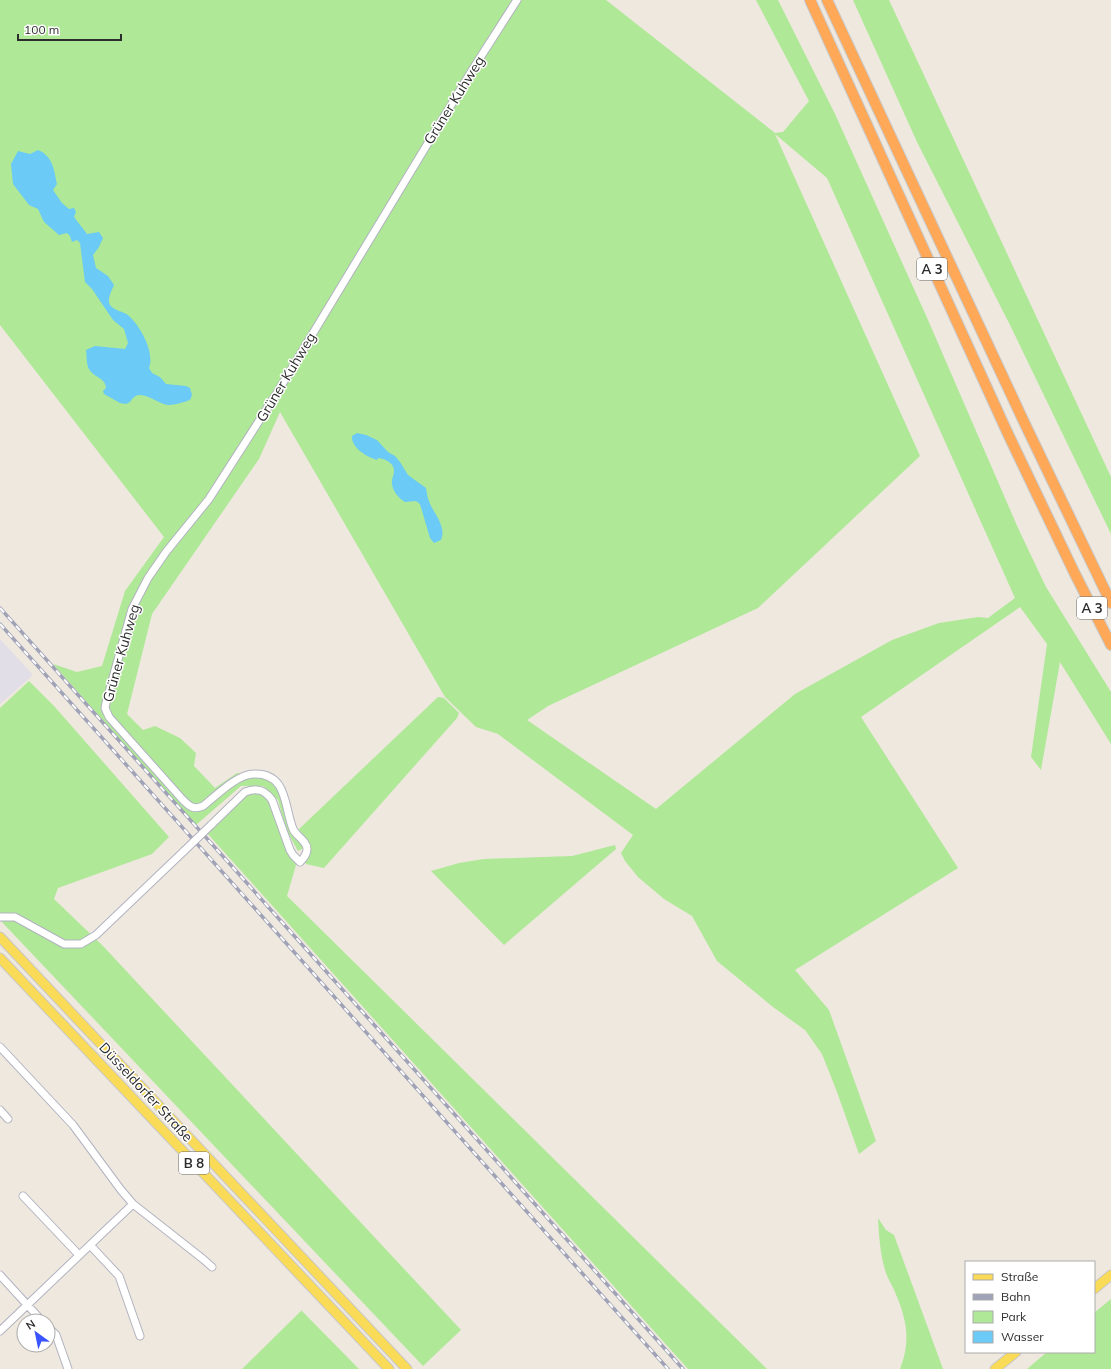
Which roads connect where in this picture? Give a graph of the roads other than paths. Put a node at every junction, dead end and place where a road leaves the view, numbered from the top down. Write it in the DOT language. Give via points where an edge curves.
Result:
graph roads {
  1 [pos="517,0"];
  2 [pos="810,0"];
  3 [pos="827,0"];
  4 [pos="1111,602"];
  5 [pos="1111,645"];
  6 [pos="0,916"];
  7 [pos="0,937"];
  8 [pos="0,958"];
  9 [pos="0,1047"];
  10 [pos="0,1110"];
  11 [pos="8,1119"];
  12 [pos="23,1196"];
  13 [pos="133,1204"];
  14 [pos="90,1245"];
  15 [pos="80,1255"];
  16 [pos="212,1267"];
  17 [pos="0,1275"];
  18 [pos="1111,1275"];
  19 [pos="1095,1288"];
  20 [pos="27,1305"];
  21 [pos="34,1313"];
  22 [pos="0,1331"];
  23 [pos="56,1335"];
  24 [pos="140,1336"];
  25 [pos="1015,1353"];
  26 [pos="68,1369"];
  27 [pos="389,1369"];
  28 [pos="407,1369"];
  29 [pos="995,1369"];
  1 -- 6 [label="street, Grüner Kuhweg, bridge" via="275,396 209,499 148,578 132,609 106,703 105,708 109,717 193,808 203,806 244,776 260,774 274,780 284,793 294,829 305,844 306,853 300,862 292,855 272,800 267,793 252,789 245,792 96,935 81,944 64,944 15,917"];
  2 -- 5 [label="highway, A 3" via="1057,536"];
  3 -- 4 [label="highway, A 3"];
  7 -- 28 [label="main road, Düsseldorfer Straße / B 8"];
  8 -- 27 [label="main road, Düsseldorfer Straße / B 8"];
  9 -- 13 [label="street" via="73,1125"];
  10 -- 11 [label="street"];
  12 -- 15 [label="street"];
  13 -- 14 [label="street"];
  13 -- 16 [label="street"];
  14 -- 15 [label="street"];
  14 -- 24 [label="street" via="119,1276"];
  15 -- 20 [label="street"];
  17 -- 20 [label="street"];
  18 -- 19 [label="main road"];
  20 -- 21 [label="street"];
  20 -- 22 [label="street"];
  23 -- 26 [label="street"];
  25 -- 29 [label="main road"];
}
